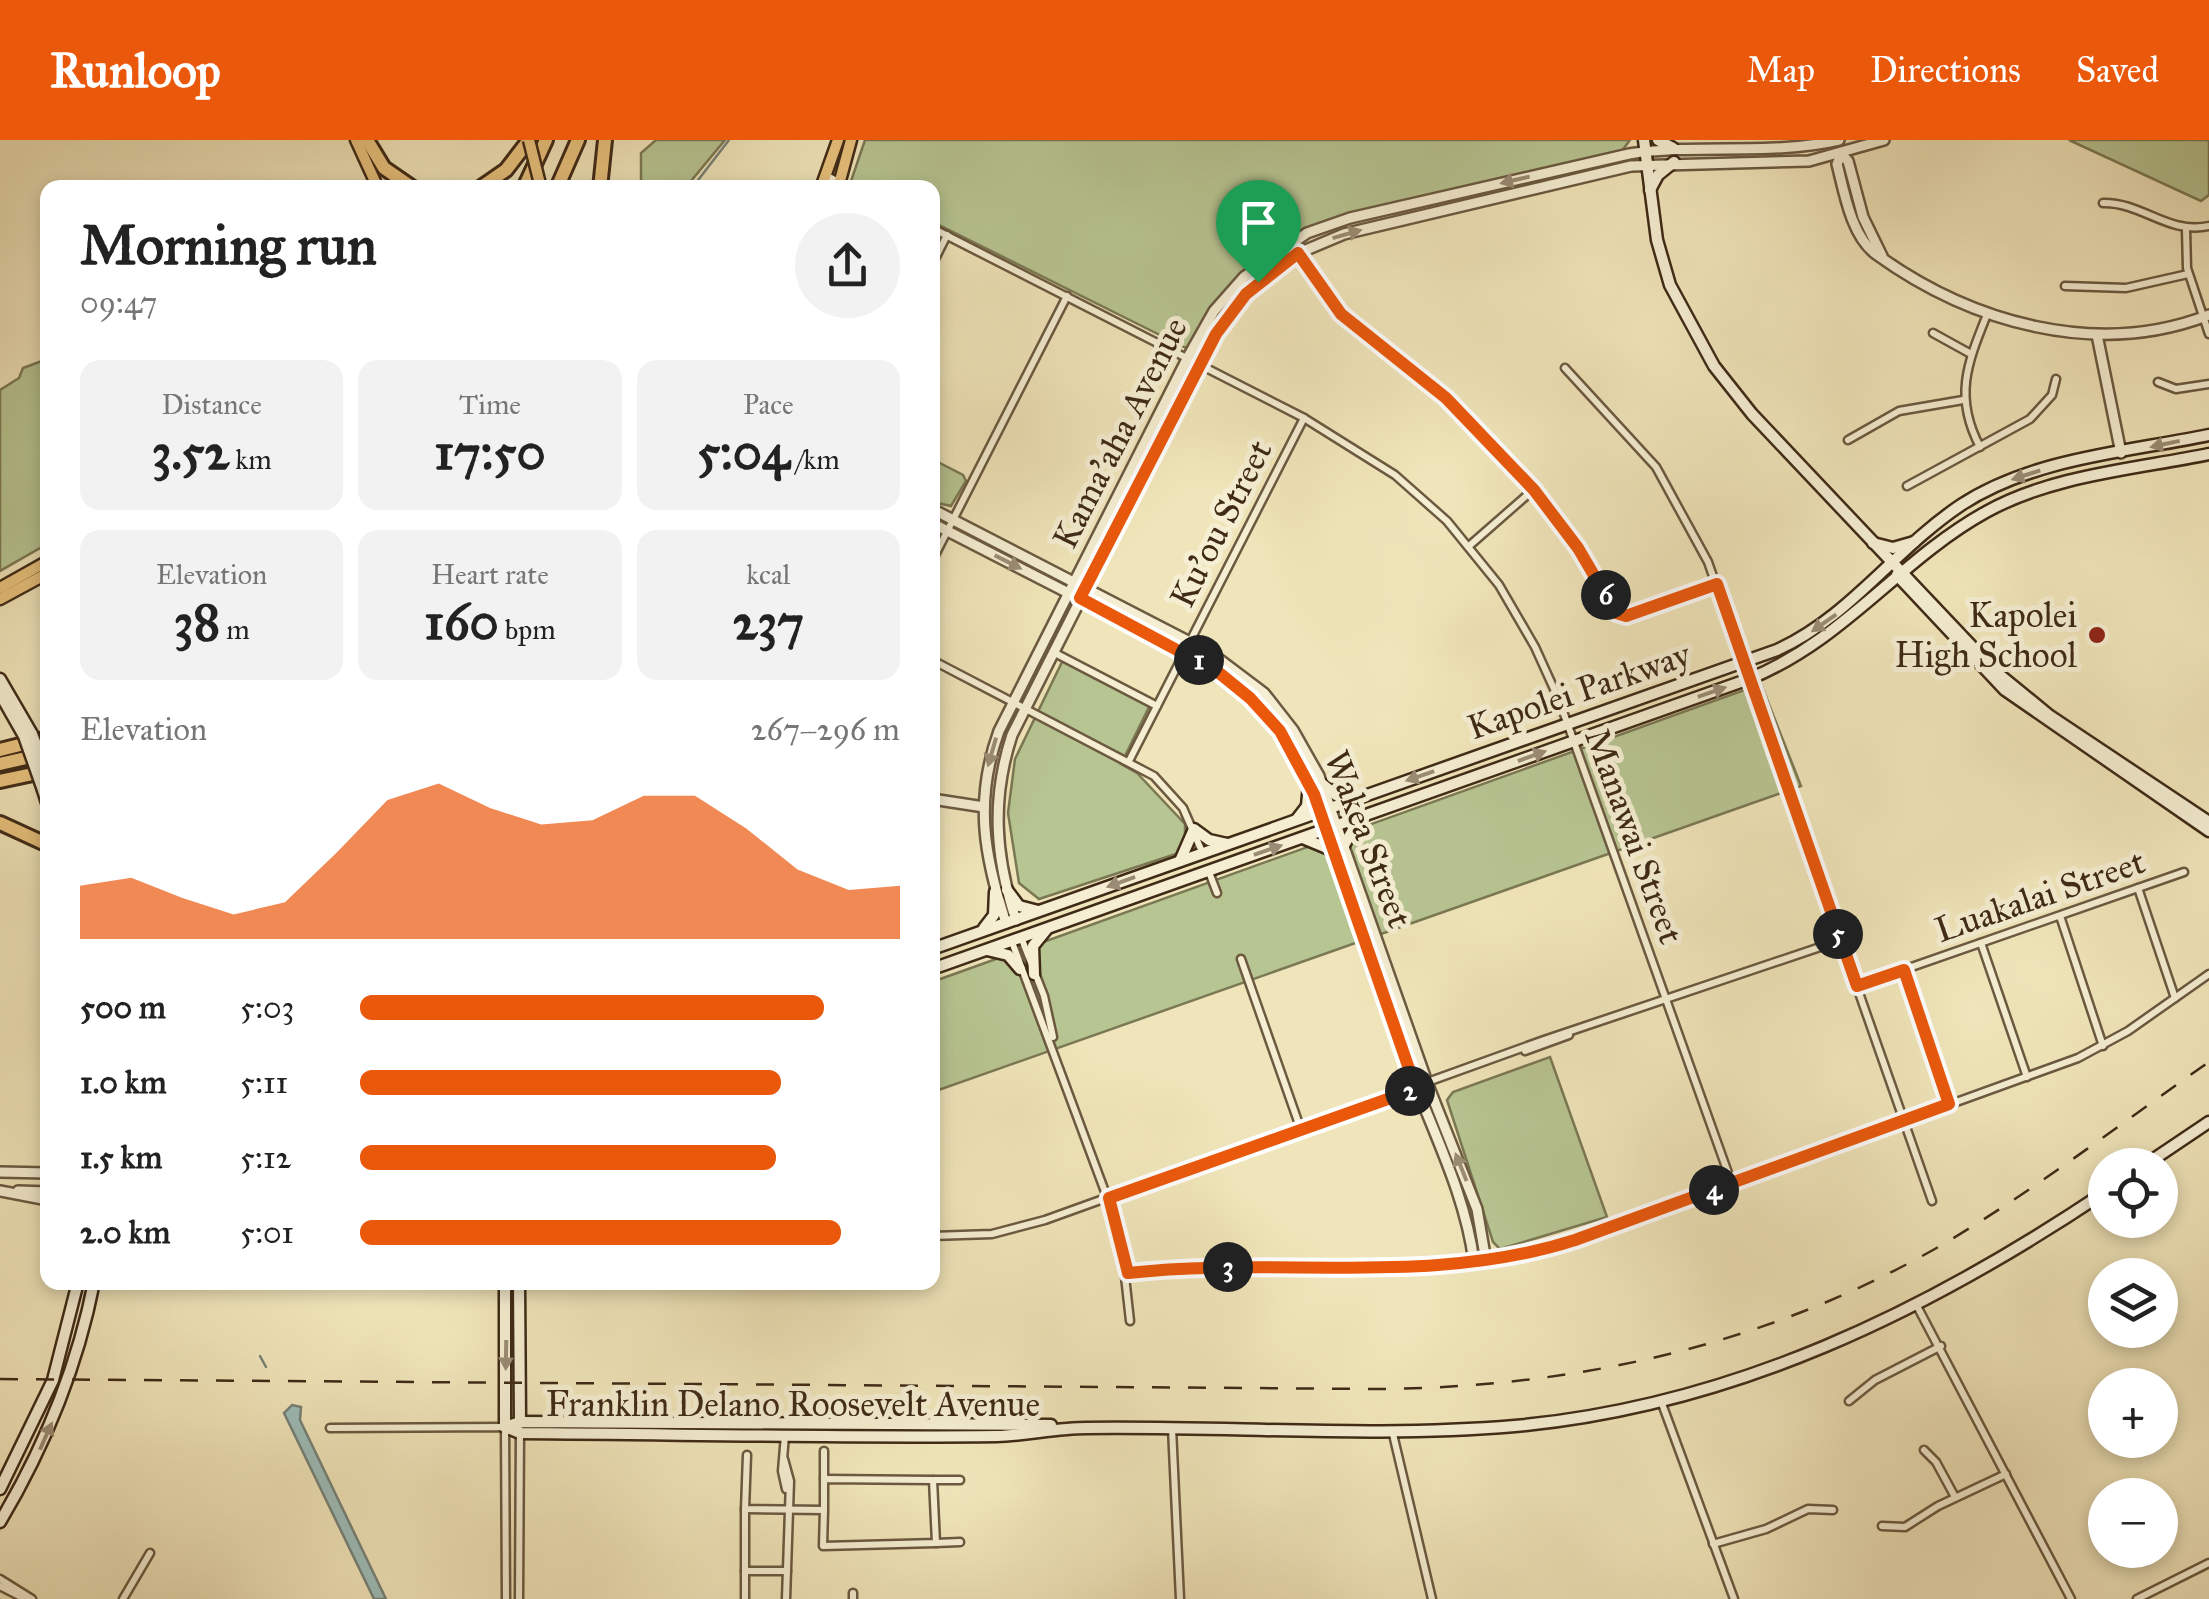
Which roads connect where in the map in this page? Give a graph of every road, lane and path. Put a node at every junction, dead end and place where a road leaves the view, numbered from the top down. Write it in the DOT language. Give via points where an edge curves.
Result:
graph roads {
  1 [pos="356,140"];
  2 [pos="367,140"];
  3 [pos="529,140"];
  4 [pos="546,140"];
  5 [pos="554,140"];
  6 [pos="578,140"];
  7 [pos="605,140"];
  8 [pos="838,140"];
  9 [pos="851,140"];
  10 [pos="1658,140"];
  11 [pos="1838,140"];
  12 [pos="1884,140"];
  13 [pos="1673,148"];
  14 [pos="1644,152"];
  15 [pos="1841,155"];
  16 [pos="1674,162"];
  17 [pos="827,176"];
  18 [pos="374,180"];
  19 [pos="402,180"];
  20 [pos="492,180"];
  21 [pos="528,180"];
  22 [pos="536,180"];
  23 [pos="540,180"];
  24 [pos="560,180"];
  25 [pos="601,180"];
  26 [pos="825,180"];
  27 [pos="833,180"];
  28 [pos="844,180"];
  29 [pos="1650,191"];
  30 [pos="2104,203"];
  31 [pos="2209,226"];
  32 [pos="2186,228"];
  33 [pos="940,232"];
  34 [pos="947,236"];
  35 [pos="1292,241"];
  36 [pos="940,249"];
  37 [pos="1298,253"];
  38 [pos="2188,274"];
  39 [pos="2065,286"];
  40 [pos="1066,296"];
  41 [pos="1988,312"];
  42 [pos="2206,316"];
  43 [pos="1932,333"];
  44 [pos="2209,334"];
  45 [pos="2096,335"];
  46 [pos="1971,354"];
  47 [pos="1188,357"];
  48 [pos="1200,363"];
  49 [pos="1565,368"];
  50 [pos="2056,379"];
  51 [pos="2158,382"];
  52 [pos="2209,384"];
  53 [pos="1963,400"];
  54 [pos="1304,418"];
  55 [pos="2209,435"];
  56 [pos="1848,440"];
  57 [pos="1980,446"];
  58 [pos="2121,453"];
  59 [pos="2209,454"];
  60 [pos="2125,471"];
  61 [pos="1908,486"];
  62 [pos="1534,490"];
  63 [pos="940,513"];
  64 [pos="954,520"];
  65 [pos="940,527"];
  66 [pos="948,531"];
  67 [pos="1920,540"];
  68 [pos="1871,542"];
  69 [pos="940,546"];
  70 [pos="1468,546"];
  71 [pos="1924,554"];
  72 [pos="1085,559"];
  73 [pos="40,565"];
  74 [pos="1892,565"];
  75 [pos="1095,568"];
  76 [pos="1055,571"];
  77 [pos="1900,575"];
  78 [pos="40,577"];
  79 [pos="1074,581"];
  80 [pos="1048,583"];
  81 [pos="1717,584"];
  82 [pos="1086,587"];
  83 [pos="0,588"];
  84 [pos="1068,592"];
  85 [pos="1107,597"];
  86 [pos="1080,598"];
  87 [pos="0,600"];
  88 [pos="1933,606"];
  89 [pos="1103,610"];
  90 [pos="1058,612"];
  91 [pos="1069,620"];
  92 [pos="1190,640"];
  93 [pos="1053,652"];
  94 [pos="1184,652"];
  95 [pos="1743,662"];
  96 [pos="940,664"];
  97 [pos="0,679"];
  98 [pos="1749,680"];
  99 [pos="0,694"];
  100 [pos="1012,701"];
  101 [pos="1157,706"];
  102 [pos="1024,708"];
  103 [pos="1568,724"];
  104 [pos="28,735"];
  105 [pos="40,740"];
  106 [pos="1573,741"];
  107 [pos="0,750"];
  108 [pos="40,755"];
  109 [pos="40,758"];
  110 [pos="1129,760"];
  111 [pos="0,764"];
  112 [pos="40,774"];
  113 [pos="40,779"];
  114 [pos="0,781"];
  115 [pos="1309,784"];
  116 [pos="1322,784"];
  117 [pos="940,800"];
  118 [pos="1354,800"];
  119 [pos="982,806"];
  120 [pos="996,808"];
  121 [pos="1325,810"];
  122 [pos="1362,816"];
  123 [pos="1296,820"];
  124 [pos="2209,822"];
  125 [pos="0,824"];
  126 [pos="1331,827"];
  127 [pos="1194,829"];
  128 [pos="2209,831"];
  129 [pos="40,835"];
  130 [pos="1299,839"];
  131 [pos="1230,844"];
  132 [pos="1339,850"];
  133 [pos="1202,854"];
  134 [pos="1179,862"];
  135 [pos="1208,870"];
  136 [pos="2184,872"];
  137 [pos="2138,888"];
  138 [pos="1001,891"];
  139 [pos="1216,893"];
  140 [pos="1039,912"];
  141 [pos="2060,916"];
  142 [pos="1011,921"];
  143 [pos="1050,927"];
  144 [pos="979,933"];
  145 [pos="1016,939"];
  146 [pos="1840,940"];
  147 [pos="1982,943"];
  148 [pos="940,946"];
  149 [pos="986,950"];
  150 [pos="1240,959"];
  151 [pos="940,965"];
  152 [pos="1020,969"];
  153 [pos="1904,970"];
  154 [pos="1034,974"];
  155 [pos="2209,974"];
  156 [pos="1857,986"];
  157 [pos="2175,998"];
  158 [pos="1667,1001"];
  159 [pos="2103,1046"];
  160 [pos="1055,1048"];
  161 [pos="2027,1077"];
  162 [pos="1428,1085"];
  163 [pos="1416,1089"];
  164 [pos="1949,1104"];
  165 [pos="1904,1122"];
  166 [pos="2209,1122"];
  167 [pos="1302,1130"];
  168 [pos="2170,1148"];
  169 [pos="0,1172"];
  170 [pos="40,1172"];
  171 [pos="1732,1184"];
  172 [pos="0,1191"];
  173 [pos="40,1192"];
  174 [pos="40,1198"];
  175 [pos="1109,1198"];
  176 [pos="1932,1201"];
  177 [pos="2088,1202"];
  178 [pos="940,1235"];
  179 [pos="1486,1260"];
  180 [pos="1474,1262"];
  181 [pos="1128,1273"];
  182 [pos="76,1290"];
  183 [pos="92,1290"];
  184 [pos="505,1290"];
  185 [pos="519,1290"];
  186 [pos="1917,1306"];
  187 [pos="1130,1321"];
  188 [pos="1941,1346"];
  189 [pos="1661,1401"];
  190 [pos="1849,1401"];
  191 [pos="505,1427"];
  192 [pos="520,1427"];
  193 [pos="330,1428"];
  194 [pos="1082,1428"];
  195 [pos="1172,1428"];
  196 [pos="1392,1430"];
  197 [pos="785,1434"];
  198 [pos="1924,1450"];
  199 [pos="824,1452"];
  200 [pos="746,1455"];
  201 [pos="2006,1474"];
  202 [pos="824,1479"];
  203 [pos="933,1480"];
  204 [pos="960,1480"];
  205 [pos="0,1489"];
  206 [pos="1955,1497"];
  207 [pos="746,1509"];
  208 [pos="787,1509"];
  209 [pos="824,1510"];
  210 [pos="1833,1510"];
  211 [pos="0,1522"];
  212 [pos="1882,1526"];
  213 [pos="960,1542"];
  214 [pos="936,1543"];
  215 [pos="1714,1544"];
  216 [pos="150,1554"];
  217 [pos="2209,1562"];
  218 [pos="746,1571"];
  219 [pos="786,1572"];
  220 [pos="0,1585"];
  221 [pos="26,1599"];
  222 [pos="123,1599"];
  223 [pos="506,1599"];
  224 [pos="519,1599"];
  225 [pos="746,1599"];
  226 [pos="786,1599"];
  227 [pos="1180,1599"];
  228 [pos="1432,1599"];
  229 [pos="1734,1599"];
  230 [pos="2071,1599"];
  231 [pos="2137,1599"];
  1 -- 18 [label="main road"];
  2 -- 19 [label="highway" via="384,168"];
  3 -- 20 [label="highway"];
  3 -- 22 [label="main road, bridge"];
  4 -- 21 [label="highway"];
  5 -- 23 [label="highway"];
  6 -- 24 [label="highway"];
  7 -- 25 [label="highway"];
  8 -- 17 [label="main road"];
  9 -- 28 [label="main road"];
  10 -- 13 [label="main road"];
  11 -- 13 [label="street, Kama'aha Avenue" via="1792,148"];
  11 -- 15 [label="street"];
  12 -- 15 [label="street, Kama'aha Avenue"];
  13 -- 14 [label="street, Kama'aha Avenue"];
  14 -- 16 [label="street, Kama'aha Avenue"];
  14 -- 29 [label="main road"];
  14 -- 35 [label="street, Kama'aha Avenue, one-way" via="1350,218"];
  37 -- 14 [label="street, Kama'aha Avenue, one-way" via="1358,230"];
  15 -- 16 [label="street, Kama'aha Avenue"];
  15 -- 41 [label="street" via="1882,256 1906,276"];
  16 -- 29 [label="main road"];
  17 -- 26 [label="main road"];
  17 -- 27 [label="street"];
  29 -- 68 [label="main road" via="1670,285 1714,366"];
  30 -- 32 [label="street"];
  31 -- 32 [label="street"];
  32 -- 38 [label="street"];
  33 -- 34 [label="street, Manawai Street"];
  34 -- 36 [label="street"];
  34 -- 40 [label="street, Manawai Street"];
  35 -- 37 [label="street"];
  35 -- 47 [label="street, Kama'aha Avenue" via="1234,287"];
  37 -- 48 [label="street, Kama'aha Avenue" via="1246,294"];
  37 -- 62 [label="street" via="1341,314 1446,398"];
  38 -- 39 [label="street" via="2126,288"];
  38 -- 42 [label="street"];
  40 -- 47 [label="street, Manawai Street"];
  40 -- 64 [label="street"];
  41 -- 45 [label="street" via="2036,328"];
  41 -- 46 [label="street"];
  42 -- 44 [label="street"];
  42 -- 45 [label="street" via="2151,331"];
  43 -- 46 [label="street"];
  45 -- 58 [label="street"];
  46 -- 53 [label="street"];
  47 -- 48 [label="street, Manawai Street"];
  47 -- 72 [label="street, Kama'aha Avenue"];
  48 -- 54 [label="street, Manawai Street"];
  48 -- 75 [label="street, Kama'aha Avenue"];
  49 -- 81 [label="street" via="1656,467"];
  50 -- 57 [label="street" via="2036,414"];
  51 -- 52 [label="street" via="2176,389"];
  53 -- 56 [label="street" via="1899,411"];
  53 -- 57 [label="street"];
  54 -- 70 [label="street, Manawai Street" via="1395,475"];
  54 -- 92 [label="street, Ku'ou Street"];
  55 -- 58 [label="main road, Kapolei Parkway, one-way"];
  57 -- 61 [label="street"];
  58 -- 60 [label="main road"];
  58 -- 67 [label="main road, Kapolei Parkway, one-way" via="2003,483 1961,505"];
  59 -- 60 [label="main road, Kapolei Parkway"];
  60 -- 71 [label="main road, Kapolei Parkway" via="2010,500"];
  62 -- 70 [label="street"];
  62 -- 81 [label="street" via="1619,615"];
  63 -- 64 [label="street, Wakea Street"];
  64 -- 66 [label="street"];
  64 -- 76 [label="street, Wakea Street"];
  65 -- 66 [label="street, Wakea Street"];
  66 -- 69 [label="street"];
  66 -- 80 [label="street, Wakea Street, one-way"];
  67 -- 68 [label="main road" via="1893,548"];
  67 -- 74 [label="main road, Kapolei Parkway"];
  68 -- 74 [label="main road"];
  70 -- 103 [label="street, Manawai Street" via="1530,636"];
  71 -- 77 [label="main road, Kapolei Parkway"];
  71 -- 88 [label="main road" via="1916,576"];
  72 -- 76 [label="street"];
  72 -- 79 [label="street, Kama'aha Avenue"];
  73 -- 83 [label="main road"];
  74 -- 77 [label="main road"];
  74 -- 95 [label="main road, Kapolei Parkway, one-way" via="1818,629"];
  75 -- 82 [label="street, Kama'aha Avenue"];
  75 -- 85 [label="street"];
  76 -- 79 [label="street, Wakea Street"];
  77 -- 88 [label="main road"];
  77 -- 98 [label="main road, Kapolei Parkway" via="1812,649"];
  77 -- 128 [label="main road" via="1980,668 2027,708"];
  78 -- 87 [label="main road"];
  79 -- 82 [label="street, Wakea Street"];
  79 -- 84 [label="street, Kama'aha Avenue"];
  80 -- 84 [label="street, Wakea Street"];
  80 -- 90 [label="street"];
  81 -- 95 [label="street"];
  82 -- 85 [label="street, Wakea Street"];
  82 -- 86 [label="street, Kama'aha Avenue"];
  84 -- 86 [label="street, Wakea Street"];
  84 -- 90 [label="street, Kama'aha Avenue"];
  85 -- 92 [label="street, Wakea Street"];
  86 -- 89 [label="street, Wakea Street"];
  86 -- 91 [label="street, Kama'aha Avenue"];
  88 -- 124 [label="main road" via="2031,702"];
  89 -- 91 [label="street" via="1084,610"];
  89 -- 94 [label="street, Wakea Street"];
  90 -- 100 [label="street, Kama'aha Avenue"];
  91 -- 93 [label="street, Kama'aha Avenue"];
  92 -- 94 [label="street, Ku'ou Street"];
  92 -- 116 [label="street, Wakea Street" via="1264,693 1302,742"];
  93 -- 101 [label="street"];
  93 -- 102 [label="street, Kama'aha Avenue"];
  94 -- 101 [label="street, Ku'ou Street"];
  94 -- 115 [label="street, Wakea Street" via="1261,708"];
  95 -- 98 [label="street"];
  95 -- 103 [label="main road, Kapolei Parkway"];
  96 -- 100 [label="street"];
  97 -- 104 [label="main road"];
  106 -- 98 [label="main road, Kapolei Parkway, one-way"];
  98 -- 146 [label="street"];
  99 -- 104 [label="main road"];
  100 -- 102 [label="street"];
  100 -- 119 [label="street, Kama'aha Avenue, one-way" via="990,758"];
  101 -- 110 [label="street, Ku'ou Street"];
  102 -- 110 [label="street"];
  102 -- 120 [label="street, Kama'aha Avenue" via="1003,763"];
  103 -- 106 [label="street, Manawai Street"];
  103 -- 118 [label="main road, Kapolei Parkway, one-way"];
  104 -- 109 [label="main road, bridge"];
  104 -- 113 [label="main road, bridge"];
  105 -- 107 [label="highway"];
  122 -- 106 [label="main road, Kapolei Parkway, one-way"];
  106 -- 158 [label="street, Manawai Street"];
  108 -- 111 [label="highway"];
  110 -- 127 [label="street" via="1170,791"];
  112 -- 114 [label="highway"];
  115 -- 121 [label="street, Wakea Street"];
  115 -- 123 [label="main road" via="1307,806"];
  116 -- 118 [label="main road"];
  116 -- 121 [label="street, Wakea Street"];
  117 -- 119 [label="street"];
  118 -- 121 [label="main road, Kapolei Parkway"];
  119 -- 120 [label="street"];
  119 -- 138 [label="street, Kama'aha Avenue" via="986,858"];
  120 -- 138 [label="street, Kama'aha Avenue"];
  121 -- 123 [label="main road, Kapolei Parkway"];
  121 -- 126 [label="street, Wakea Street"];
  122 -- 126 [label="main road, Kapolei Parkway"];
  122 -- 132 [label="main road"];
  123 -- 131 [label="main road, Kapolei Parkway"];
  125 -- 129 [label="highway"];
  126 -- 130 [label="main road, Kapolei Parkway"];
  126 -- 132 [label="street, Wakea Street"];
  127 -- 131 [label="main road"];
  127 -- 133 [label="street"];
  127 -- 134 [label="main road"];
  130 -- 132 [label="main road"];
  135 -- 130 [label="main road, Kapolei Parkway, one-way"];
  131 -- 133 [label="main road, Kapolei Parkway"];
  132 -- 162 [label="street, Wakea Street"];
  132 -- 163 [label="street, Wakea Street"];
  133 -- 134 [label="main road, Kapolei Parkway"];
  133 -- 135 [label="main road"];
  134 -- 140 [label="main road, Kapolei Parkway, one-way"];
  135 -- 139 [label="street"];
  135 -- 143 [label="main road, Kapolei Parkway"];
  136 -- 137 [label="street, Luakalai Street"];
  137 -- 141 [label="street, Luakalai Street"];
  137 -- 157 [label="street"];
  138 -- 140 [label="main road"];
  138 -- 142 [label="street, Kama'aha Avenue"];
  138 -- 144 [label="main road"];
  140 -- 142 [label="main road, Kapolei Parkway"];
  141 -- 147 [label="street, Luakalai Street"];
  141 -- 159 [label="street"];
  142 -- 144 [label="main road, Kapolei Parkway"];
  142 -- 145 [label="main road"];
  143 -- 145 [label="main road, Kapolei Parkway"];
  143 -- 154 [label="main road" via="1034,946"];
  144 -- 148 [label="main road, Kapolei Parkway"];
  145 -- 149 [label="main road, Kapolei Parkway"];
  145 -- 152 [label="street"];
  145 -- 154 [label="street"];
  146 -- 156 [label="street"];
  146 -- 158 [label="street"];
  147 -- 153 [label="street, Luakalai Street"];
  147 -- 161 [label="street"];
  149 -- 151 [label="main road, Kapolei Parkway"];
  149 -- 152 [label="main road" via="1008,955"];
  150 -- 167 [label="street"];
  152 -- 160 [label="street"];
  153 -- 156 [label="street, Luakalai Street"];
  153 -- 164 [label="street"];
  154 -- 160 [label="street"];
  155 -- 157 [label="street"];
  156 -- 165 [label="street"];
  157 -- 159 [label="street"];
  158 -- 162 [label="street"];
  158 -- 171 [label="street, Manawai Street"];
  159 -- 161 [label="street"];
  160 -- 175 [label="street"];
  161 -- 164 [label="street"];
  162 -- 163 [label="street"];
  179 -- 162 [label="street, Wakea Street, one-way" via="1477,1209"];
  163 -- 167 [label="street"];
  163 -- 180 [label="street, Wakea Street" via="1466,1213"];
  164 -- 165 [label="street"];
  165 -- 171 [label="street"];
  165 -- 176 [label="street"];
  166 -- 168 [label="main road"];
  167 -- 175 [label="street"];
  169 -- 170 [label="street"];
  171 -- 179 [label="street" via="1590,1234"];
  172 -- 173 [label="street"];
  172 -- 174 [label="street"];
  175 -- 178 [label="street" via="1008,1231"];
  175 -- 181 [label="street"];
  177 -- 186 [label="main road, Franklin Delano Roosevelt Avenue"];
  179 -- 180 [label="street"];
  180 -- 181 [label="street" via="1187,1266"];
  181 -- 187 [label="street"];
  182 -- 205 [label="main road" via="52,1380"];
  211 -- 183 [label="main road, one-way" via="56,1413"];
  184 -- 191 [label="main road, one-way"];
  185 -- 192 [label="main road"];
  186 -- 188 [label="street"];
  186 -- 189 [label="main road, Franklin Delano Roosevelt Avenue" via="1803,1357"];
  188 -- 190 [label="street"];
  188 -- 201 [label="street"];
  189 -- 196 [label="main road, Franklin Delano Roosevelt Avenue" via="1516,1426"];
  189 -- 215 [label="street"];
  191 -- 192 [label="main road, Franklin Delano Roosevelt Avenue"];
  191 -- 193 [label="street, Franklin Delano Roosevelt Avenue"];
  191 -- 223 [label="street"];
  192 -- 194 [label="main road, Franklin Delano Roosevelt Avenue"];
  192 -- 197 [label="main road, Franklin Delano Roosevelt Avenue"];
  192 -- 224 [label="street"];
  194 -- 195 [label="main road, Franklin Delano Roosevelt Avenue"];
  194 -- 197 [label="main road, Franklin Delano Roosevelt Avenue" via="1004,1436"];
  195 -- 196 [label="main road, Franklin Delano Roosevelt Avenue"];
  195 -- 227 [label="street"];
  196 -- 228 [label="street"];
  197 -- 208 [label="street"];
  198 -- 206 [label="street"];
  199 -- 202 [label="street"];
  200 -- 207 [label="street"];
  201 -- 206 [label="street"];
  201 -- 230 [label="street"];
  202 -- 203 [label="street"];
  202 -- 209 [label="street"];
  203 -- 204 [label="street"];
  203 -- 214 [label="street"];
  206 -- 212 [label="street" via="1906,1527"];
  207 -- 208 [label="street"];
  207 -- 218 [label="street"];
  208 -- 209 [label="street"];
  208 -- 219 [label="street"];
  209 -- 214 [label="street" via="823,1546"];
  210 -- 215 [label="street" via="1808,1509 1766,1530"];
  213 -- 214 [label="street"];
  215 -- 229 [label="street"];
  216 -- 222 [label="street"];
  217 -- 231 [label="street"];
  218 -- 219 [label="street"];
  218 -- 225 [label="street"];
  219 -- 226 [label="street"];
  220 -- 221 [label="street"];
}
